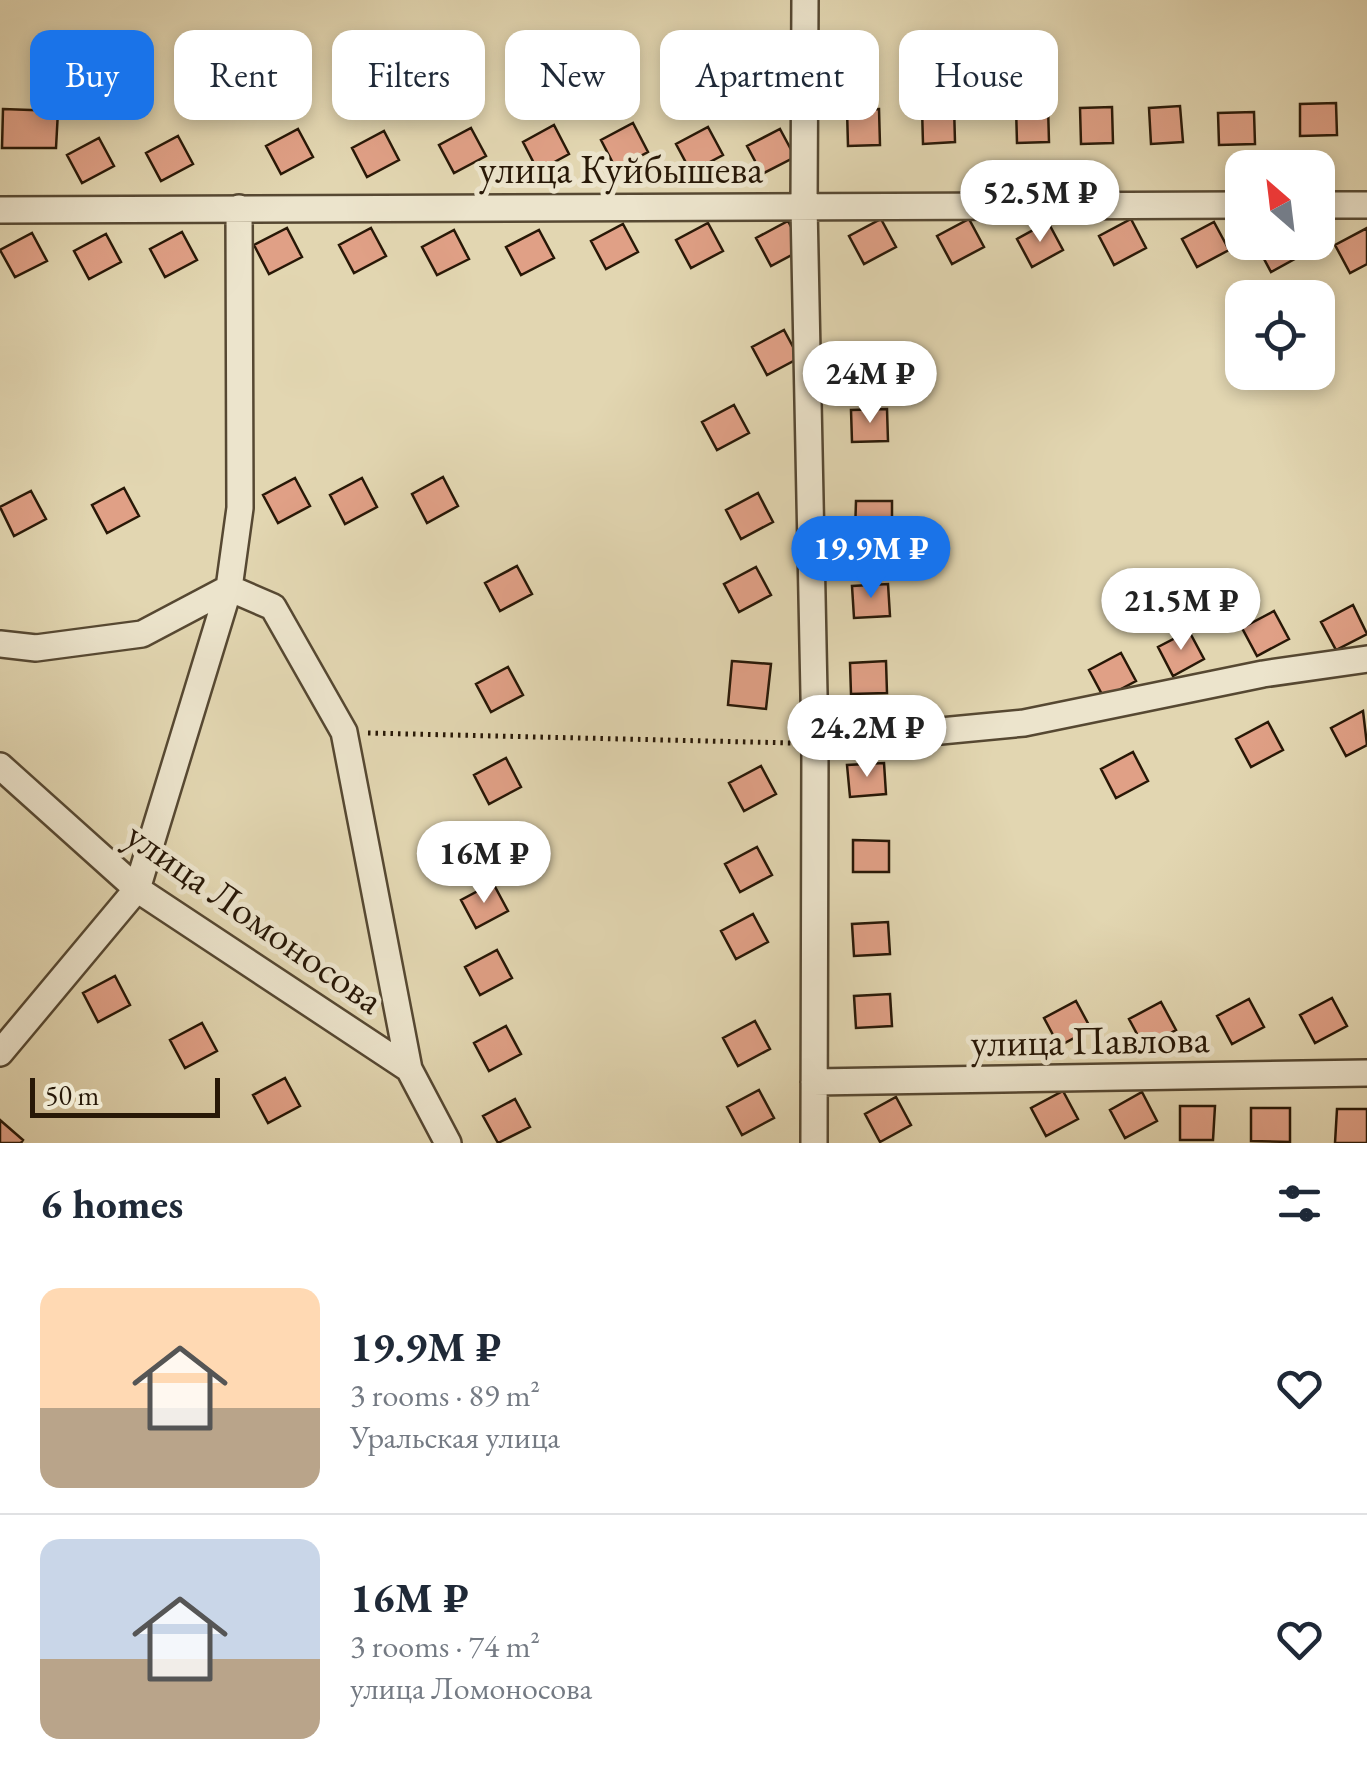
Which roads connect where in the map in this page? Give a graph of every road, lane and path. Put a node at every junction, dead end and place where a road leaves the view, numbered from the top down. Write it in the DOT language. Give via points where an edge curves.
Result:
graph roads {
  1 [pos="805,0"];
  2 [pos="1225,205"];
  3 [pos="1335,205"];
  4 [pos="1367,205"];
  5 [pos="804,206"];
  6 [pos="239,208"];
  7 [pos="0,210"];
  8 [pos="229,588"];
  9 [pos="0,644"];
  10 [pos="1367,659"];
  11 [pos="344,732"];
  12 [pos="815,743"];
  13 [pos="0,766"];
  14 [pos="137,888"];
  15 [pos="0,1053"];
  16 [pos="409,1069"];
  17 [pos="1367,1073"];
  18 [pos="814,1082"];
  19 [pos="448,1143"];
  20 [pos="814,1143"];
  1 -- 5 [label="street"];
  2 -- 5 [label="street, улица Куйбышева"];
  3 -- 4 [label="street"];
  5 -- 6 [label="street, улица Куйбышева"];
  5 -- 12 [label="street"];
  6 -- 7 [label="street, улица Куйбышева"];
  6 -- 8 [label="street" via="240,508"];
  8 -- 9 [label="street" via="142,634 36,648"];
  8 -- 11 [label="street" via="273,608"];
  8 -- 14 [label="street"];
  10 -- 12 [label="street" via="1024,723"];
  11 -- 12 [label="path"];
  11 -- 16 [label="street"];
  12 -- 18 [label="street"];
  13 -- 14 [label="street, улица Ломоносова"];
  14 -- 15 [label="street"];
  14 -- 16 [label="street, улица Ломоносова"];
  16 -- 19 [label="street, улица Ломоносова"];
  17 -- 18 [label="street, улица Павлова"];
  18 -- 20 [label="street"];
}
